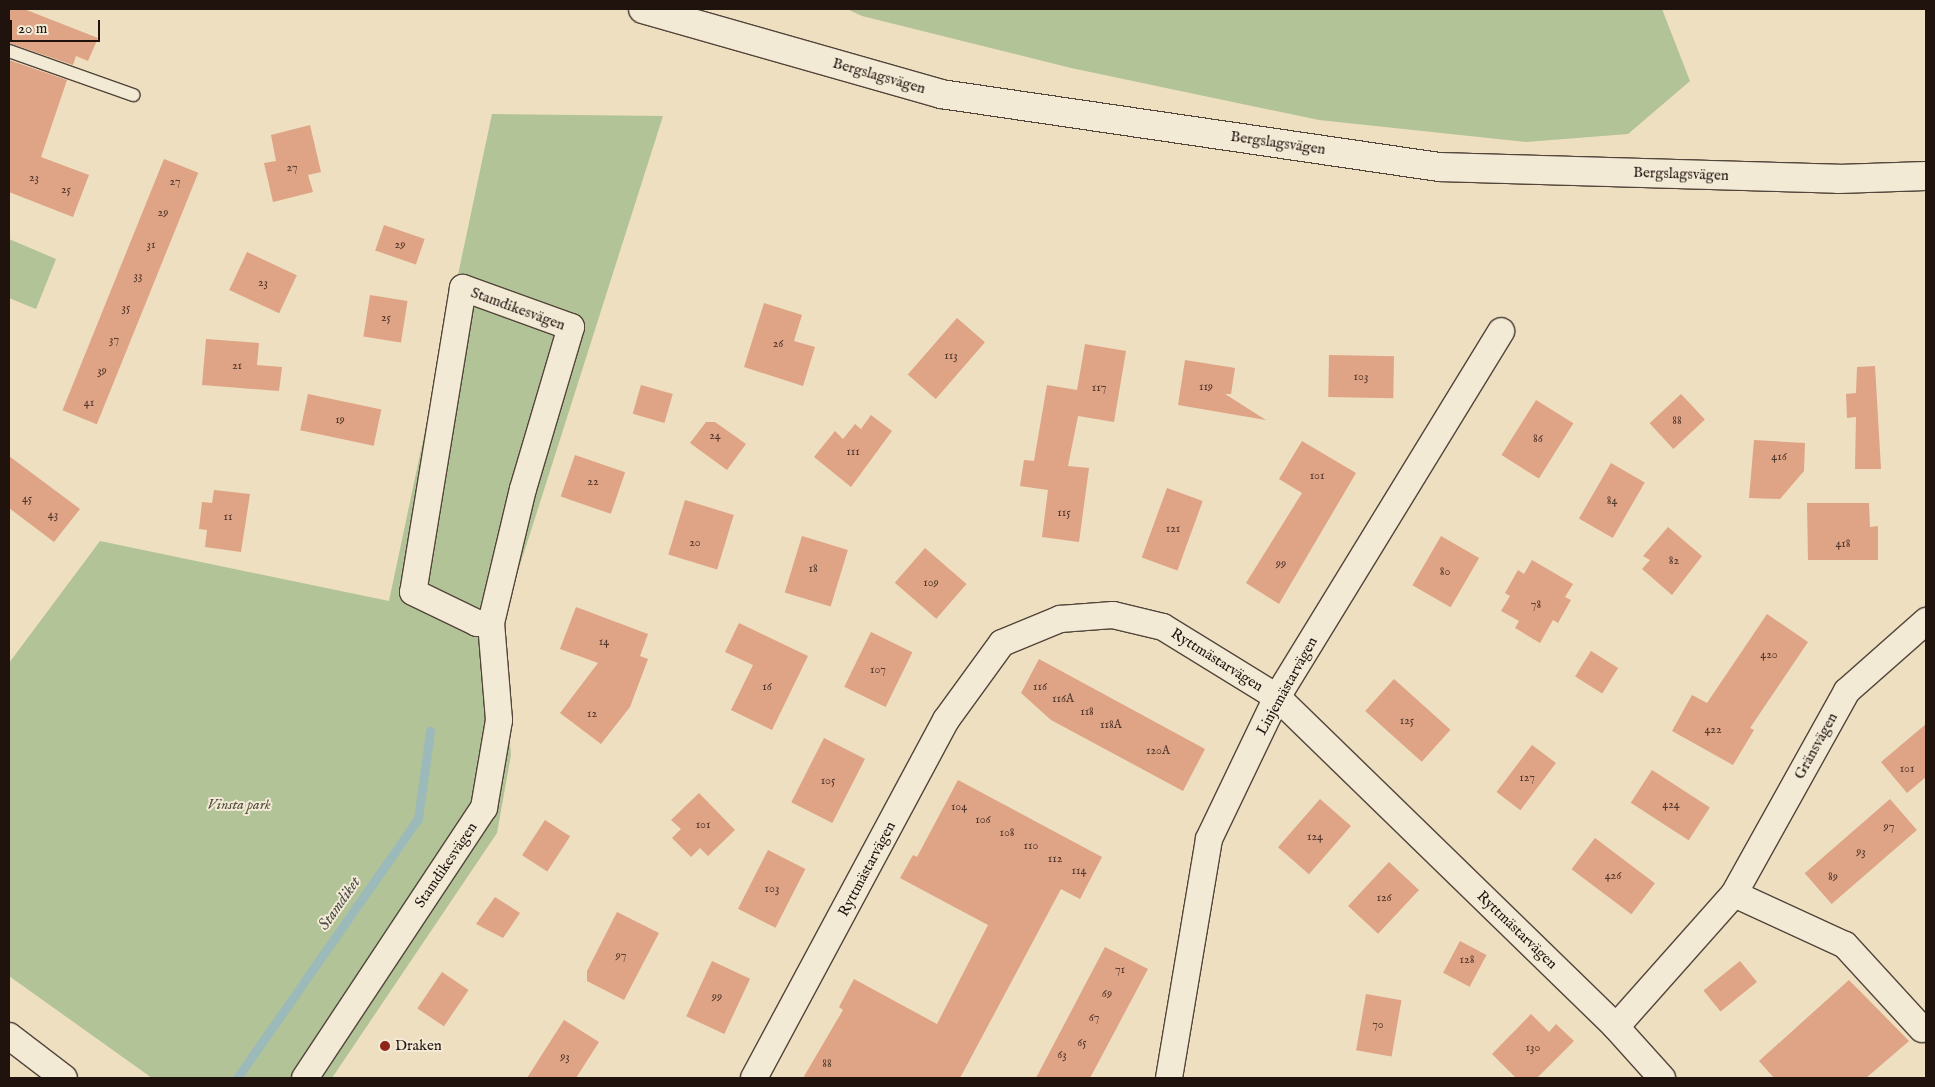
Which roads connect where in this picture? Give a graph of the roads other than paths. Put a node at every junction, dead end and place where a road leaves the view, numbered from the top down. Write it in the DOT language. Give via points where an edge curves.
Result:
graph roads {
  1 [pos="643,9"];
  2 [pos="9,51"];
  3 [pos="133,95"];
  4 [pos="1926,176"];
  5 [pos="1501,331"];
  6 [pos="1926,621"];
  7 [pos="491,623"];
  8 [pos="1277,697"];
  9 [pos="1734,894"];
  10 [pos="1616,1027"];
  11 [pos="1922,1029"];
  12 [pos="9,1036"];
  13 [pos="37,1070"];
  14 [pos="64,1078"];
  15 [pos="305,1078"];
  16 [pos="754,1078"];
  17 [pos="1169,1078"];
  18 [pos="1662,1078"];
  1 -- 4 [label="main road, Bergslagsvägen" via="941,94 1439,167 1838,179"];
  2 -- 3 [label="lane"];
  5 -- 8 [label="street, Linjemästarvägen"];
  6 -- 9 [label="street, Gränsvägen" via="1847,691"];
  7 -- 7 [label="street, Stamdikesvägen" via="523,489 571,327 463,288 413,592 477,623"];
  7 -- 15 [label="street, Stamdikesvägen" via="498,720 484,808"];
  8 -- 10 [label="street, Ryttmästarvägen"];
  8 -- 16 [label="street, Ryttmästarvägen" via="1163,627 1113,615 1060,619 1002,643 946,720"];
  8 -- 17 [label="street, Linjemästarvägen" via="1209,839"];
  9 -- 10 [label="street, Gränsvägen"];
  9 -- 11 [label="street" via="1845,945"];
  10 -- 18 [label="street, Ryttmästarvägen"];
  12 -- 13 [label="street"];
  13 -- 14 [label="street"];
}
